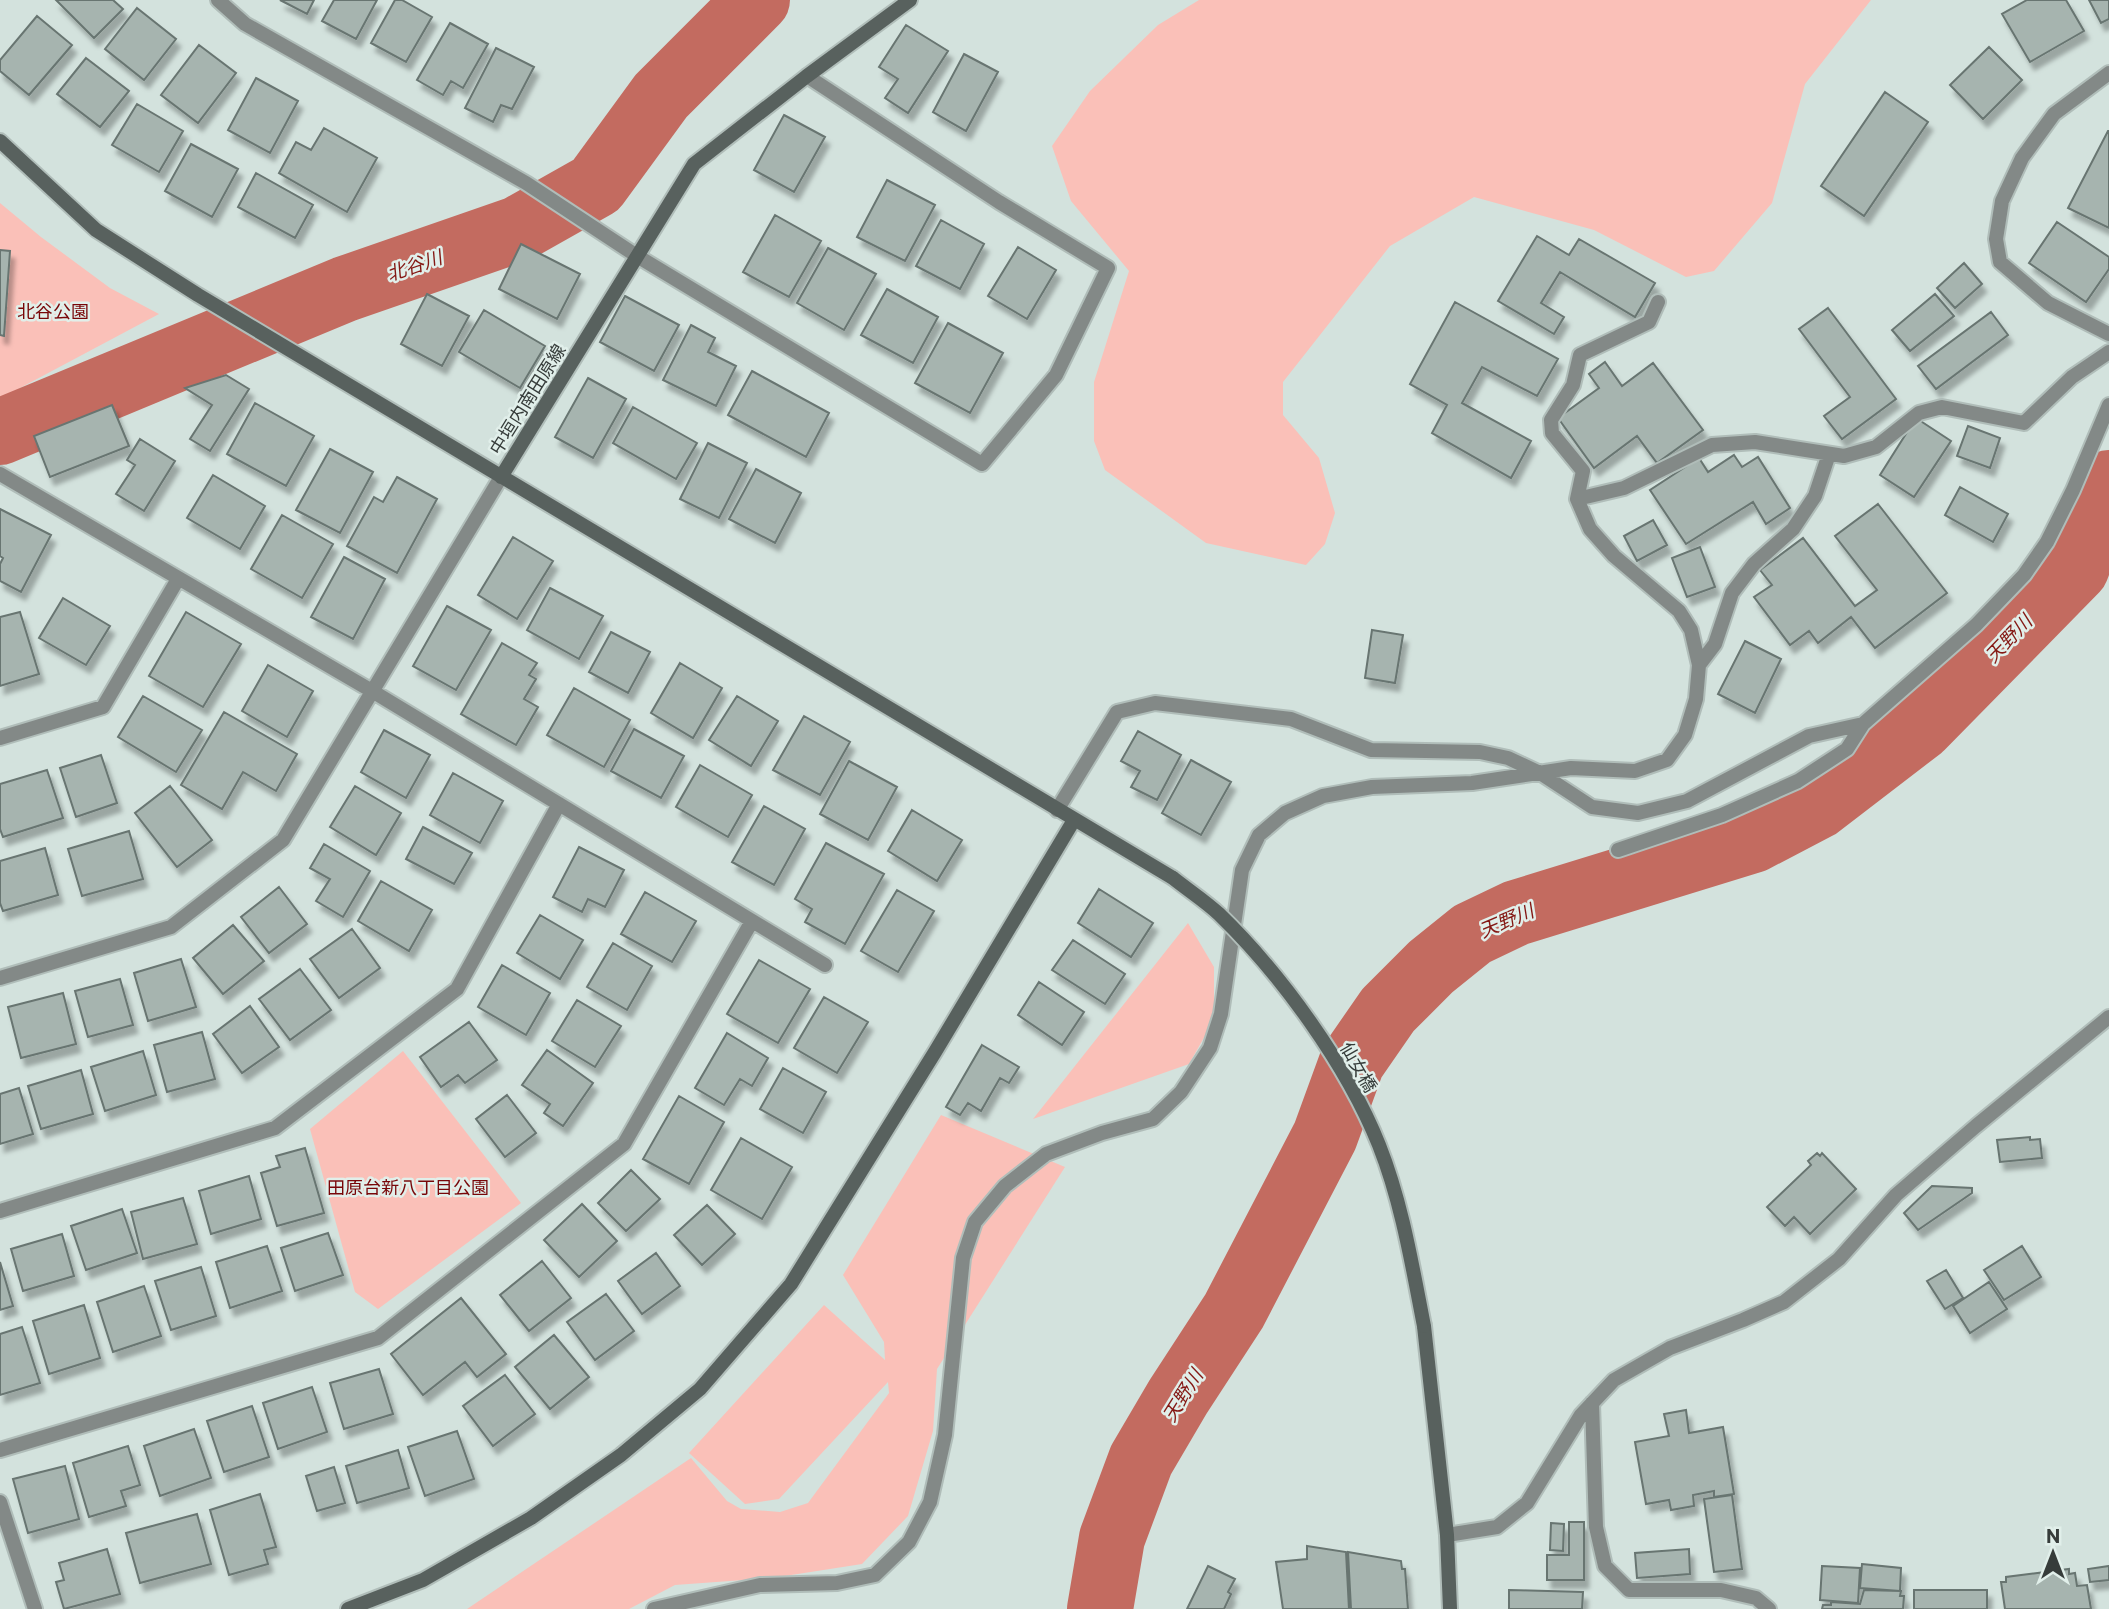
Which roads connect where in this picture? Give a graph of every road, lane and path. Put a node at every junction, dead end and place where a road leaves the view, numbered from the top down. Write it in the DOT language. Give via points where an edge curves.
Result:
graph roads {
  1 [pos="218,0"];
  2 [pos="910,0"];
  3 [pos="2109,73"];
  4 [pos="807,76"];
  5 [pos="0,141"];
  6 [pos="637,256"];
  7 [pos="1658,302"];
  8 [pos="2109,334"];
  9 [pos="2109,352"];
  10 [pos="2109,405"];
  11 [pos="1829,453"];
  12 [pos="0,474"];
  13 [pos="501,477"];
  14 [pos="1577,499"];
  15 [pos="178,579"];
  16 [pos="1699,665"];
  17 [pos="372,691"];
  18 [pos="1863,724"];
  19 [pos="0,737"];
  20 [pos="1539,773"];
  21 [pos="559,804"];
  22 [pos="1057,810"];
  23 [pos="1074,820"];
  24 [pos="1618,850"];
  25 [pos="752,921"];
  26 [pos="825,965"];
  27 [pos="0,978"];
  28 [pos="2109,1017"];
  29 [pos="0,1211"];
  30 [pos="1592,1404"];
  31 [pos="0,1450"];
  32 [pos="0,1502"];
  33 [pos="1447,1535"];
  34 [pos="35,1609"];
  35 [pos="350,1609"];
  36 [pos="654,1609"];
  37 [pos="1450,1609"];
  38 [pos="1769,1609"];
  1 -- 6 [label="street" via="245,24 526,183"];
  2 -- 4 [label="street, 中垣内南田原線"];
  3 -- 8 [label="street" via="2054,114 2022,158 2003,201 1996,239 2000,262 2048,303"];
  4 -- 6 [label="street, 中垣内南田原線" via="694,164"];
  4 -- 6 [label="street" via="1108,268 1056,375 982,464"];
  5 -- 13 [label="street, 中垣内南田原線" via="96,230"];
  6 -- 13 [label="street, 中垣内南田原線"];
  7 -- 14 [label="street" via="1649,322 1580,355 1573,385 1551,420 1552,433 1583,471"];
  9 -- 11 [label="street" via="2071,377 2024,423 1942,407 1919,413 1876,447 1844,456"];
  10 -- 18 [label="street" via="2047,542 2024,575 1976,625"];
  11 -- 14 [label="street" via="1755,442 1712,445 1624,488"];
  11 -- 16 [label="street" via="1815,496 1793,528 1754,564 1732,593 1715,645"];
  12 -- 15 [label="street"];
  13 -- 17 [label="street"];
  13 -- 22 [label="street, 仙女橋"];
  14 -- 16 [label="street" via="1590,529 1614,556 1679,611 1691,630"];
  15 -- 17 [label="street"];
  15 -- 19 [label="street" via="103,707"];
  16 -- 20 [label="street" via="1696,699 1685,735 1667,760 1635,771 1571,768"];
  17 -- 21 [label="street"];
  17 -- 27 [label="street" via="283,840 171,927"];
  18 -- 20 [label="street" via="1809,736 1687,801 1638,813 1592,807"];
  18 -- 24 [label="street" via="1847,749 1798,780 1722,815"];
  20 -- 22 [label="street" via="1508,758 1480,752 1371,750 1291,719 1155,703 1117,712"];
  20 -- 36 [label="street" via="1472,783 1372,787 1323,796 1285,813 1259,835 1242,870 1221,1014 1210,1048 1181,1092 1153,1118 1046,1154 1004,1186 975,1222 963,1258 945,1435 930,1502 909,1542 875,1576 837,1583 760,1585"];
  21 -- 25 [label="street"];
  21 -- 29 [label="street" via="457,989 275,1128"];
  22 -- 23 [label="street, 仙女橋"];
  23 -- 33 [label="street, 仙女橋, bridge" via="1173,878 1217,912 1255,951 1347,1078 1379,1145 1406,1231 1424,1326"];
  23 -- 35 [label="street" via="792,1284 700,1389 621,1455 531,1518 423,1580"];
  25 -- 26 [label="street"];
  25 -- 31 [label="street" via="624,1144 378,1338"];
  28 -- 30 [label="street" via="1906,1187 1839,1259 1784,1301 1670,1348 1614,1380"];
  30 -- 33 [label="street" via="1527,1503 1497,1527"];
  30 -- 38 [label="street" via="1597,1527 1605,1566 1629,1590 1721,1590 1756,1598"];
  32 -- 34 [label="street"];
  33 -- 37 [label="street, 仙女橋"];
}
